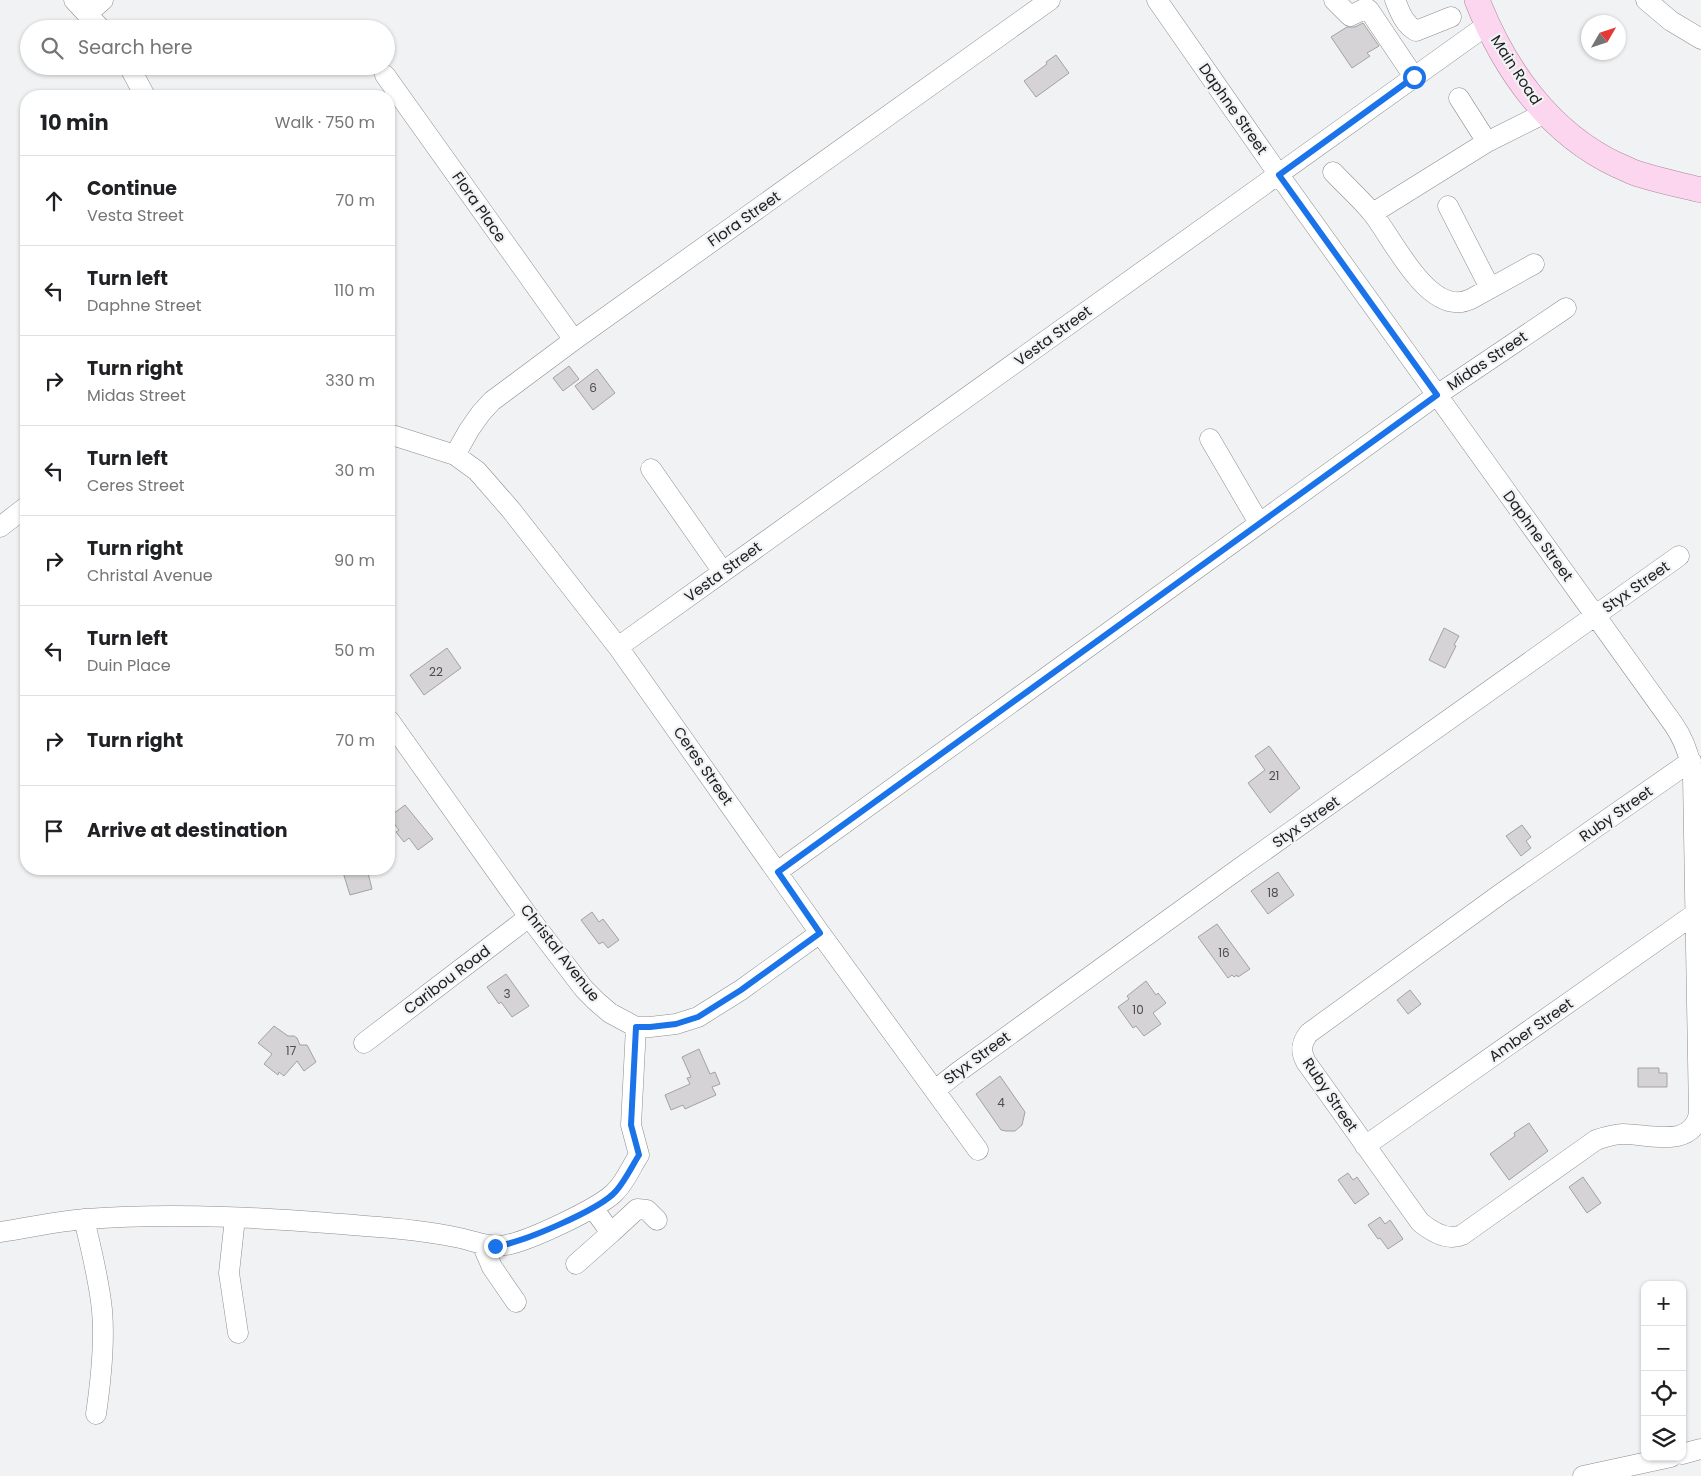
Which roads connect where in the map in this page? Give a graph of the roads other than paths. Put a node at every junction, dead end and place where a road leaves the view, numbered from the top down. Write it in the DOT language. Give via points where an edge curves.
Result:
graph roads {
  1 [pos="103,0"];
  2 [pos="1050,0"];
  3 [pos="1157,0"];
  4 [pos="1334,0"];
  5 [pos="1395,0"];
  6 [pos="1477,0"];
  7 [pos="1646,0"];
  8 [pos="81,7"];
  9 [pos="1451,16"];
  10 [pos="93,20"];
  11 [pos="1487,25"];
  12 [pos="1701,39"];
  13 [pos="134,75"];
  14 [pos="385,75"];
  15 [pos="1414,77"];
  16 [pos="142,90"];
  17 [pos="1459,98"];
  18 [pos="1545,113"];
  19 [pos="1487,142"];
  20 [pos="1333,172"];
  21 [pos="1279,175"];
  22 [pos="1701,190"];
  23 [pos="1448,206"];
  24 [pos="1373,213"];
  25 [pos="1534,264"];
  26 [pos="1490,288"];
  27 [pos="1566,308"];
  28 [pos="574,340"];
  29 [pos="1437,395"];
  30 [pos="395,436"];
  31 [pos="1210,439"];
  32 [pos="455,455"];
  33 [pos="651,469"];
  34 [pos="20,512"];
  35 [pos="1258,524"];
  36 [pos="0,527"];
  37 [pos="1679,556"];
  38 [pos="723,572"];
  39 [pos="1595,616"];
  40 [pos="618,647"];
  41 [pos="395,728"];
  42 [pos="1695,771"];
  43 [pos="778,872"];
  44 [pos="1696,913"];
  45 [pos="529,916"];
  46 [pos="820,933"];
  47 [pos="636,1027"];
  48 [pos="364,1043"];
  49 [pos="935,1090"];
  50 [pos="1690,1136"];
  51 [pos="1365,1146"];
  52 [pos="978,1150"];
  53 [pos="593,1208"];
  54 [pos="235,1218"];
  55 [pos="84,1219"];
  56 [pos="657,1220"];
  57 [pos="0,1232"];
  58 [pos="611,1234"];
  59 [pos="482,1244"];
  60 [pos="576,1264"];
  61 [pos="516,1302"];
  62 [pos="238,1333"];
  63 [pos="96,1414"];
  64 [pos="1701,1449"];
  65 [pos="1686,1453"];
  66 [pos="1662,1465"];
  67 [pos="1583,1476"];
  1 -- 8 [label="street"];
  2 -- 28 [label="street, Flora Street"];
  3 -- 21 [label="street, Daphne Street"];
  4 -- 15 [label="street" via="1350,16 1363,8 1370,10"];
  5 -- 9 [label="street" via="1402,17 1416,31"];
  6 -- 11 [label="main road, Main Road"];
  7 -- 12 [label="street" via="1671,21"];
  8 -- 10 [label="street"];
  11 -- 15 [label="street, Vesta Street"];
  11 -- 18 [label="main road, Main Road" via="1520,81"];
  13 -- 16 [label="street"];
  14 -- 28 [label="street, Flora Place"];
  15 -- 21 [label="street, Vesta Street"];
  17 -- 19 [label="street"];
  18 -- 19 [label="street"];
  18 -- 22 [label="main road, Main Road" via="1591,152 1607,160 1640,175"];
  19 -- 24 [label="street"];
  20 -- 24 [label="street"];
  21 -- 29 [label="street, Daphne Street"];
  21 -- 38 [label="street, Vesta Street"];
  23 -- 26 [label="street"];
  24 -- 26 [label="street" via="1420,281 1437,294 1461,302"];
  25 -- 26 [label="street"];
  27 -- 29 [label="street, Midas Street"];
  28 -- 32 [label="street, Flora Street" via="492,401 469,430"];
  29 -- 35 [label="street, Midas Street"];
  29 -- 39 [label="street, Daphne Street"];
  30 -- 32 [label="street, Ceres Street"];
  31 -- 35 [label="street"];
  32 -- 40 [label="street, Ceres Street" via="483,476"];
  33 -- 38 [label="street"];
  34 -- 36 [label="street"];
  35 -- 43 [label="street, Midas Street"];
  37 -- 39 [label="street, Styx Street"];
  38 -- 40 [label="street, Vesta Street"];
  39 -- 42 [label="street, Daphne Street" via="1679,732"];
  39 -- 49 [label="street, Styx Street" via="1237,870"];
  40 -- 43 [label="street, Ceres Street"];
  41 -- 45 [label="street, Christal Avenue"];
  42 -- 44 [label="street, Daphne Street"];
  42 -- 51 [label="street, Ruby Street" via="1499,895 1309,1033 1303,1040 1304,1058"];
  43 -- 46 [label="street, Ceres Street"];
  44 -- 50 [label="street, Daphne Street" via="1699,1114"];
  44 -- 51 [label="street, Amber Street"];
  45 -- 47 [label="street, Christal Avenue" via="584,989 610,1013"];
  45 -- 48 [label="street, Caribou Road"];
  46 -- 47 [label="street" via="698,1017 676,1024"];
  46 -- 49 [label="street, Ceres Street"];
  47 -- 53 [label="street" via="631,1125 639,1155 616,1191"];
  49 -- 52 [label="street, Ceres Street"];
  50 -- 51 [label="street, Ruby Street" via="1621,1134 1596,1140 1456,1237 1435,1233 1420,1222"];
  53 -- 58 [label="street"];
  53 -- 59 [label="street" via="523,1240 502,1246"];
  54 -- 55 [label="street"];
  54 -- 59 [label="street" via="367,1226 453,1236"];
  54 -- 62 [label="street" via="229,1273"];
  55 -- 57 [label="street"];
  55 -- 63 [label="street" via="102,1311 103,1346"];
  56 -- 58 [label="street" via="647,1210 638,1209"];
  58 -- 60 [label="street"];
  59 -- 61 [label="street" via="492,1267"];
  64 -- 65 [label="street"];
  66 -- 67 [label="street"];
}
